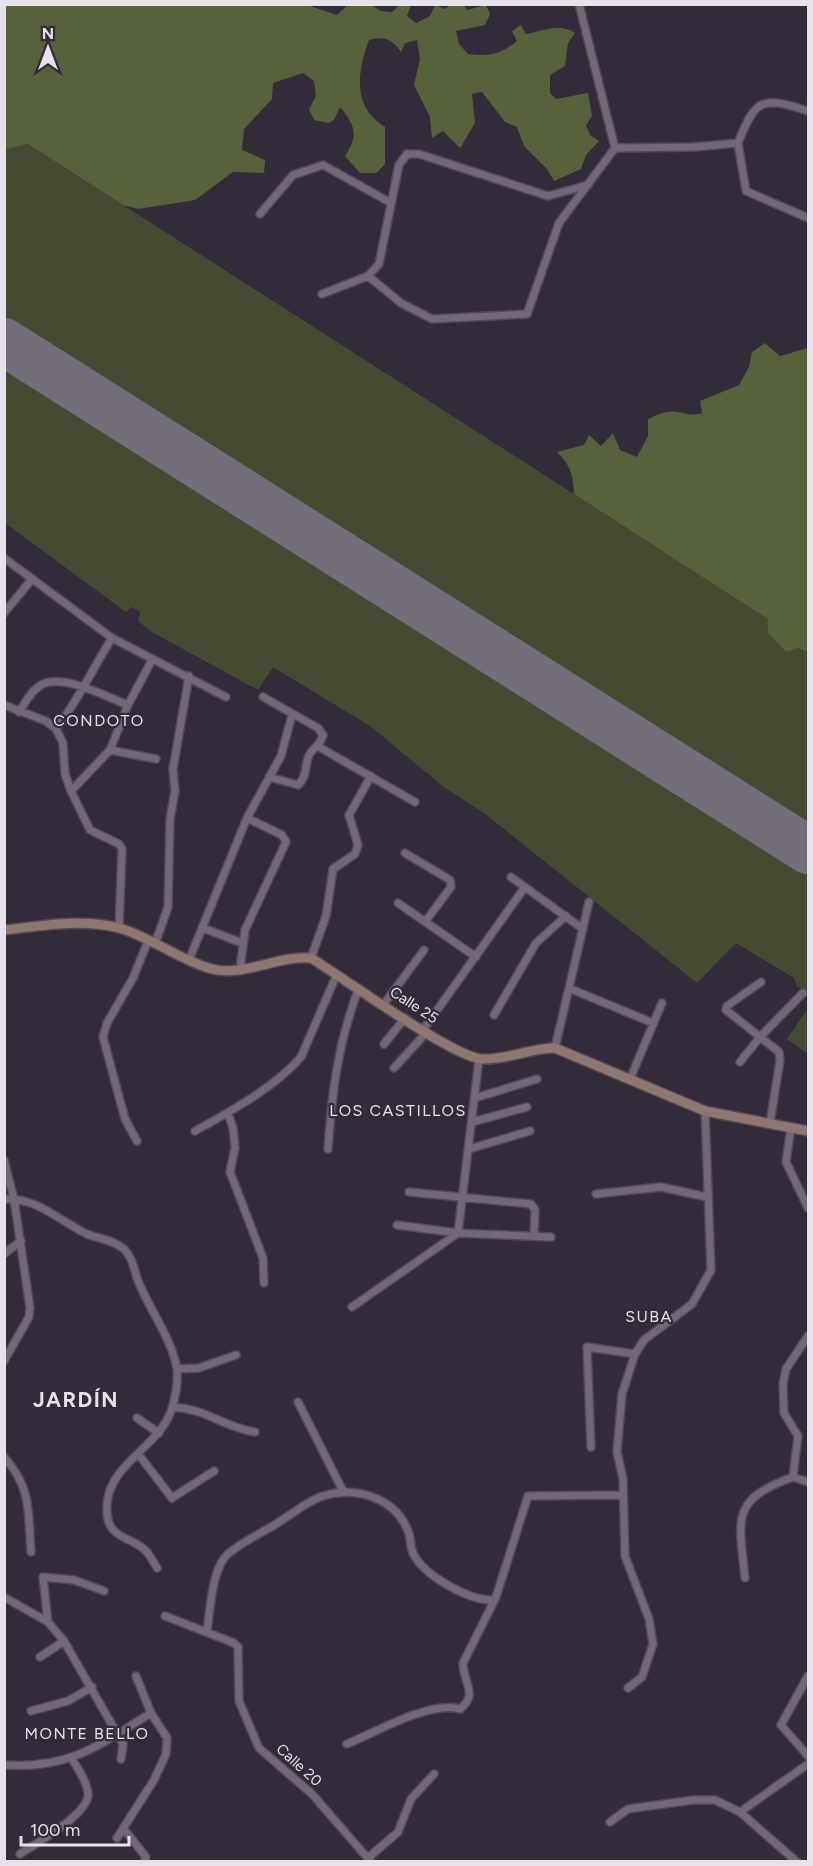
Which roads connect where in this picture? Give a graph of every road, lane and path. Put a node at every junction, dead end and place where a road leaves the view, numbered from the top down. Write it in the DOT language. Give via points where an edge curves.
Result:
graph roads {
  1 [pos="579,4"];
  2 [pos="808,111"];
  3 [pos="738,143"];
  4 [pos="615,148"];
  5 [pos="588,185"];
  6 [pos="391,203"];
  7 [pos="260,214"];
  8 [pos="808,218"];
  9 [pos="368,276"];
  10 [pos="322,294"];
  11 [pos="4,558"];
  12 [pos="32,579"];
  13 [pos="7,601"];
  14 [pos="4,612"];
  15 [pos="112,638"];
  16 [pos="152,660"];
  17 [pos="189,676"];
  18 [pos="82,686"];
  19 [pos="226,697"];
  20 [pos="263,697"];
  21 [pos="4,705"];
  22 [pos="128,705"];
  23 [pos="19,712"];
  24 [pos="292,715"];
  25 [pos="56,729"];
  26 [pos="319,747"];
  27 [pos="110,750"];
  28 [pos="156,759"];
  29 [pos="371,776"];
  30 [pos="269,777"];
  31 [pos="71,790"];
  32 [pos="415,802"];
  33 [pos="247,818"];
  34 [pos="405,853"];
  35 [pos="511,877"];
  36 [pos="525,887"];
  37 [pos="589,902"];
  38 [pos="398,903"];
  39 [pos="566,916"];
  40 [pos="424,922"];
  41 [pos="119,928"];
  42 [pos="203,928"];
  43 [pos="584,929"];
  44 [pos="4,930"];
  45 [pos="152,943"];
  46 [pos="242,943"];
  47 [pos="424,950"];
  48 [pos="476,957"];
  49 [pos="311,958"];
  50 [pos="189,960"];
  51 [pos="240,969"];
  52 [pos="338,974"];
  53 [pos="761,982"];
  54 [pos="359,988"];
  55 [pos="571,989"];
  56 [pos="803,993"];
  57 [pos="662,1003"];
  58 [pos="384,1004"];
  59 [pos="494,1015"];
  60 [pos="405,1018"];
  61 [pos="653,1023"];
  62 [pos="425,1031"];
  63 [pos="760,1037"];
  64 [pos="384,1044"];
  65 [pos="555,1048"];
  66 [pos="479,1059"];
  67 [pos="740,1062"];
  68 [pos="394,1068"];
  69 [pos="537,1079"];
  70 [pos="630,1079"];
  71 [pos="475,1098"];
  72 [pos="527,1107"];
  73 [pos="705,1111"];
  74 [pos="228,1113"];
  75 [pos="472,1122"];
  76 [pos="770,1123"];
  77 [pos="791,1127"];
  78 [pos="195,1131"];
  79 [pos="530,1131"];
  80 [pos="808,1131"];
  81 [pos="137,1141"];
  82 [pos="328,1149"];
  83 [pos="469,1149"];
  84 [pos="4,1160"];
  85 [pos="410,1192"];
  86 [pos="596,1194"];
  87 [pos="707,1197"];
  88 [pos="4,1199"];
  89 [pos="14,1199"];
  90 [pos="463,1199"];
  91 [pos="808,1208"];
  92 [pos="397,1225"];
  93 [pos="458,1233"];
  94 [pos="534,1236"];
  95 [pos="551,1237"];
  96 [pos="21,1241"];
  97 [pos="4,1254"];
  98 [pos="264,1283"];
  99 [pos="352,1306"];
  100 [pos="808,1336"];
  101 [pos="635,1354"];
  102 [pos="236,1355"];
  103 [pos="4,1361"];
  104 [pos="177,1369"];
  105 [pos="298,1402"];
  106 [pos="173,1407"];
  107 [pos="137,1418"];
  108 [pos="255,1432"];
  109 [pos="159,1433"];
  110 [pos="591,1447"];
  111 [pos="139,1455"];
  112 [pos="4,1457"];
  113 [pos="214,1471"];
  114 [pos="793,1477"];
  115 [pos="808,1482"];
  116 [pos="343,1491"];
  117 [pos="622,1496"];
  118 [pos="31,1552"];
  119 [pos="157,1568"];
  120 [pos="745,1578"];
  121 [pos="104,1591"];
  122 [pos="4,1597"];
  123 [pos="493,1600"];
  124 [pos="165,1616"];
  125 [pos="48,1622"];
  126 [pos="207,1631"];
  127 [pos="64,1641"];
  128 [pos="40,1657"];
  129 [pos="136,1676"];
  130 [pos="808,1676"];
  131 [pos="92,1687"];
  132 [pos="628,1688"];
  133 [pos="31,1711"];
  134 [pos="151,1713"];
  135 [pos="118,1734"];
  136 [pos="347,1744"];
  137 [pos="808,1756"];
  138 [pos="71,1758"];
  139 [pos="121,1759"];
  140 [pos="808,1764"];
  141 [pos="4,1765"];
  142 [pos="434,1773"];
  143 [pos="740,1812"];
  144 [pos="610,1821"];
  145 [pos="123,1828"];
  146 [pos="117,1838"];
  147 [pos="20,1854"];
  148 [pos="369,1860"];
  149 [pos="144,1862"];
  150 [pos="797,1862"];
  1 -- 4 [label="street"];
  2 -- 3 [label="street" via="770,102 756,107"];
  3 -- 4 [label="street"];
  3 -- 8 [label="street" via="746,191"];
  4 -- 5 [label="street"];
  5 -- 6 [label="street" via="548,196 419,154 407,154 399,165"];
  5 -- 9 [label="street" via="559,223 527,314 432,319 401,303"];
  6 -- 7 [label="street" via="323,165 293,175"];
  6 -- 9 [label="street" via="379,264"];
  9 -- 10 [label="street"];
  11 -- 12 [label="street"];
  12 -- 13 [label="street"];
  12 -- 15 [label="street"];
  13 -- 14 [label="street"];
  15 -- 16 [label="street"];
  15 -- 18 [label="street"];
  16 -- 17 [label="street"];
  16 -- 22 [label="street"];
  17 -- 19 [label="street"];
  17 -- 45 [label="street" via="173,769 168,907"];
  18 -- 22 [label="street"];
  18 -- 23 [label="street" via="52,681 43,684"];
  18 -- 25 [label="street" via="76,703"];
  20 -- 24 [label="street"];
  21 -- 23 [label="street"];
  22 -- 27 [label="street"];
  23 -- 25 [label="street" via="46,721"];
  24 -- 26 [label="street" via="321,731"];
  24 -- 30 [label="street" via="281,756"];
  25 -- 31 [label="street" via="63,743 65,774"];
  26 -- 29 [label="street"];
  26 -- 30 [label="street" via="311,752 298,785"];
  27 -- 28 [label="street"];
  27 -- 31 [label="street"];
  29 -- 32 [label="street"];
  29 -- 49 [label="street" via="349,815 358,845 355,854 333,868 326,916"];
  30 -- 33 [label="street"];
  31 -- 41 [label="street" via="90,830 122,849"];
  33 -- 42 [label="street"];
  33 -- 46 [label="street" via="282,835 286,842"];
  34 -- 40 [label="street" via="450,880 451,887"];
  35 -- 36 [label="street"];
  36 -- 39 [label="street"];
  36 -- 48 [label="street"];
  37 -- 43 [label="street"];
  38 -- 40 [label="street"];
  39 -- 43 [label="street"];
  39 -- 59 [label="street" via="536,943"];
  40 -- 48 [label="street"];
  41 -- 44 [label="street" via="82,923"];
  41 -- 45 [label="street"];
  42 -- 46 [label="street"];
  42 -- 50 [label="street"];
  43 -- 55 [label="street"];
  45 -- 50 [label="street"];
  45 -- 81 [label="street" via="106,1023 103,1037 125,1119"];
  46 -- 51 [label="street"];
  47 -- 58 [label="street"];
  48 -- 62 [label="street"];
  49 -- 51 [label="street" via="295,957"];
  49 -- 52 [label="street, Calle 25"];
  50 -- 51 [label="street" via="213,970"];
  52 -- 54 [label="street, Calle 25"];
  52 -- 74 [label="street" via="301,1057"];
  53 -- 63 [label="street" via="726,1008"];
  54 -- 58 [label="street, Calle 25"];
  54 -- 82 [label="street" via="333,1076"];
  55 -- 61 [label="street"];
  55 -- 65 [label="street"];
  56 -- 63 [label="street"];
  57 -- 61 [label="street"];
  58 -- 60 [label="street, Calle 25"];
  60 -- 62 [label="street, Calle 25"];
  60 -- 64 [label="street"];
  61 -- 70 [label="street"];
  62 -- 66 [label="street, Calle 25"];
  62 -- 68 [label="street"];
  63 -- 67 [label="street"];
  63 -- 76 [label="street" via="780,1056"];
  65 -- 66 [label="street"];
  65 -- 70 [label="street"];
  66 -- 71 [label="street"];
  69 -- 71 [label="street"];
  70 -- 73 [label="street"];
  71 -- 75 [label="street"];
  72 -- 75 [label="street"];
  73 -- 76 [label="street"];
  73 -- 87 [label="street"];
  74 -- 78 [label="street"];
  74 -- 98 [label="street" via="235,1148 230,1172 262,1258"];
  75 -- 83 [label="street"];
  76 -- 77 [label="street"];
  77 -- 80 [label="street"];
  77 -- 91 [label="street" via="786,1162"];
  79 -- 83 [label="street"];
  83 -- 90 [label="street"];
  84 -- 89 [label="street"];
  85 -- 90 [label="street"];
  86 -- 87 [label="street" via="661,1187"];
  87 -- 101 [label="street" via="711,1270 703,1288 692,1304 644,1340"];
  88 -- 89 [label="street"];
  89 -- 96 [label="street"];
  89 -- 104 [label="street" via="28,1201 87,1234 123,1248"];
  90 -- 93 [label="street"];
  90 -- 94 [label="street" via="531,1204 535,1210"];
  92 -- 93 [label="street"];
  93 -- 94 [label="street"];
  93 -- 99 [label="street"];
  94 -- 95 [label="street"];
  96 -- 97 [label="street"];
  96 -- 103 [label="street" via="29,1317"];
  100 -- 114 [label="street" via="786,1369 783,1384 784,1413 799,1443"];
  101 -- 110 [label="street" via="587,1347"];
  101 -- 117 [label="street" via="622,1394 617,1452"];
  102 -- 104 [label="street" via="199,1368"];
  104 -- 106 [label="street"];
  105 -- 116 [label="street"];
  106 -- 108 [label="street" via="195,1408 239,1430"];
  106 -- 109 [label="street"];
  107 -- 109 [label="street"];
  109 -- 111 [label="street"];
  111 -- 113 [label="street" via="172,1498"];
  111 -- 119 [label="street" via="123,1468 106,1506 110,1527 117,1536 147,1551"];
  112 -- 118 [label="street" via="25,1486"];
  114 -- 115 [label="street"];
  114 -- 120 [label="street" via="769,1486 746,1504 740,1522"];
  116 -- 123 [label="street" via="368,1494 382,1501 408,1531 419,1564 455,1590"];
  116 -- 126 [label="street" via="321,1497 227,1554 214,1584"];
  117 -- 123 [label="street" via="528,1496"];
  117 -- 132 [label="street" via="625,1556 649,1619 653,1644 642,1677"];
  121 -- 125 [label="street" via="74,1580 43,1576"];
  122 -- 125 [label="street"];
  123 -- 136 [label="street" via="464,1663 469,1702 460,1709 449,1705 429,1710"];
  124 -- 126 [label="street, Calle 20"];
  125 -- 127 [label="street"];
  126 -- 148 [label="street, Calle 20" via="238,1647 239,1701 260,1748 312,1794"];
  127 -- 128 [label="street"];
  127 -- 131 [label="street"];
  129 -- 134 [label="street"];
  130 -- 137 [label="street" via="781,1725"];
  131 -- 133 [label="street" via="68,1701"];
  131 -- 135 [label="street"];
  134 -- 135 [label="street"];
  134 -- 145 [label="street" via="167,1738 166,1754"];
  135 -- 138 [label="street"];
  135 -- 139 [label="street" via="123,1744"];
  138 -- 141 [label="street" via="51,1764"];
  138 -- 147 [label="street" via="89,1794 87,1805"];
  140 -- 143 [label="street"];
  142 -- 148 [label="street" via="411,1799 398,1832"];
  143 -- 144 [label="street" via="715,1800 693,1800 628,1809"];
  143 -- 150 [label="street"];
  145 -- 146 [label="street"];
  145 -- 149 [label="street" via="146,1857"];
}
